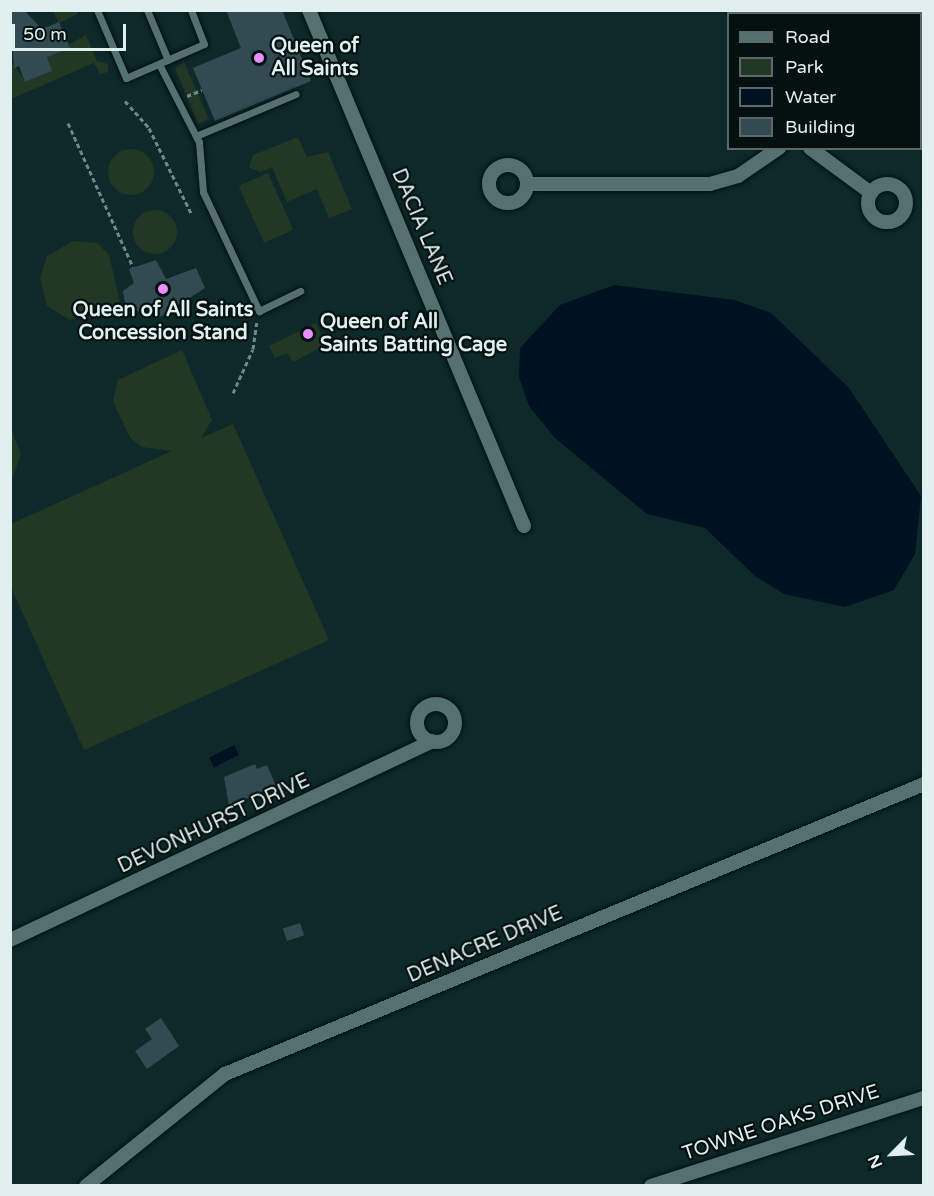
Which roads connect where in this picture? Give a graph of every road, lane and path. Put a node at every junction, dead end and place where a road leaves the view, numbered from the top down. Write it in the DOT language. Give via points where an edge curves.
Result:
graph roads {
  1 [pos="97,10"];
  2 [pos="147,10"];
  3 [pos="191,10"];
  4 [pos="309,10"];
  5 [pos="168,60"];
  6 [pos="159,64"];
  7 [pos="202,90"];
  8 [pos="296,94"];
  9 [pos="185,97"];
  10 [pos="124,101"];
  11 [pos="68,123"];
  12 [pos="196,136"];
  13 [pos="776,150"];
  14 [pos="813,150"];
  15 [pos="527,184"];
  16 [pos="871,194"];
  17 [pos="192,215"];
  18 [pos="133,267"];
  19 [pos="300,291"];
  20 [pos="257,320"];
  21 [pos="232,393"];
  22 [pos="524,526"];
  23 [pos="432,741"];
  24 [pos="924,784"];
  25 [pos="10,940"];
  26 [pos="924,1098"];
  27 [pos="86,1185"];
  28 [pos="651,1185"];
  1 -- 6 [label="lane" via="126,78"];
  2 -- 5 [label="lane"];
  3 -- 5 [label="lane" via="204,44"];
  4 -- 22 [label="street, DACIA LANE"];
  5 -- 6 [label="lane"];
  6 -- 12 [label="lane"];
  7 -- 9 [label="path"];
  8 -- 12 [label="lane"];
  10 -- 17 [label="path" via="149,128"];
  11 -- 18 [label="path"];
  12 -- 19 [label="lane" via="203,192 259,311"];
  13 -- 15 [label="street" via="747,171 710,184"];
  14 -- 16 [label="street"];
  20 -- 21 [label="path" via="253,349"];
  23 -- 25 [label="street, DEVONHURST DRIVE"];
  24 -- 27 [label="street, DENACRE DRIVE" via="225,1074"];
  26 -- 28 [label="street, TOWNE OAKS DRIVE"];
}
